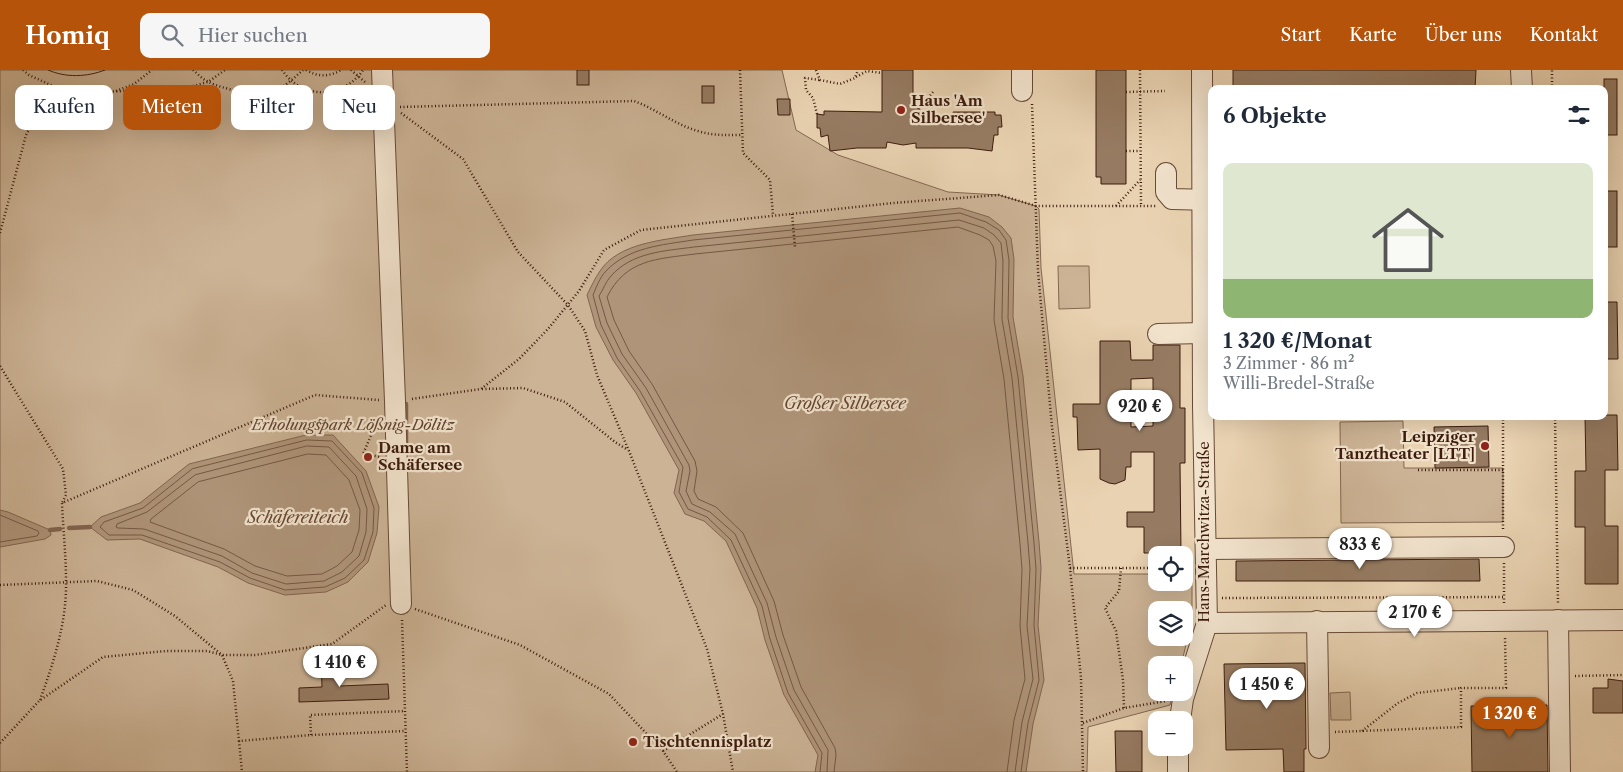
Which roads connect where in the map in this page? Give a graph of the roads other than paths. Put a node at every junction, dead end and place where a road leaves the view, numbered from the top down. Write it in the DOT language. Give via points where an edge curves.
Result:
graph roads {
  1 [pos="382,70"];
  2 [pos="1022,70"];
  3 [pos="1202,70"];
  4 [pos="1522,70"];
  5 [pos="1522,85"];
  6 [pos="1022,91"];
  7 [pos="1166,173"];
  8 [pos="1207,200"];
  9 [pos="1158,334"];
  10 [pos="1206,338"];
  11 [pos="1207,405"];
  12 [pos="1504,547"];
  13 [pos="1206,549"];
  14 [pos="401,604"];
  15 [pos="1558,620"];
  16 [pos="1623,620"];
  17 [pos="1317,621"];
  18 [pos="1207,623"];
  19 [pos="1181,711"];
  20 [pos="1319,741"];
  21 [pos="1178,756"];
  22 [pos="1178,772"];
  23 [pos="1560,772"];
  1 -- 14 [label="street"];
  2 -- 6 [label="street"];
  3 -- 8 [label="street, Hans-Marchwitza-Straße"];
  4 -- 5 [label="street"];
  7 -- 8 [label="street" via="1166,192 1172,199"];
  8 -- 10 [label="street, Hans-Marchwitza-Straße"];
  9 -- 10 [label="street"];
  10 -- 11 [label="street, Hans-Marchwitza-Straße"];
  11 -- 13 [label="street, Hans-Marchwitza-Straße"];
  12 -- 13 [label="street"];
  13 -- 18 [label="street, Hans-Marchwitza-Straße"];
  15 -- 16 [label="street"];
  15 -- 17 [label="street"];
  15 -- 23 [label="street"];
  17 -- 18 [label="street"];
  17 -- 20 [label="street"];
  18 -- 19 [label="street, Hans-Marchwitza-Straße"];
  21 -- 22 [label="street"];
}
